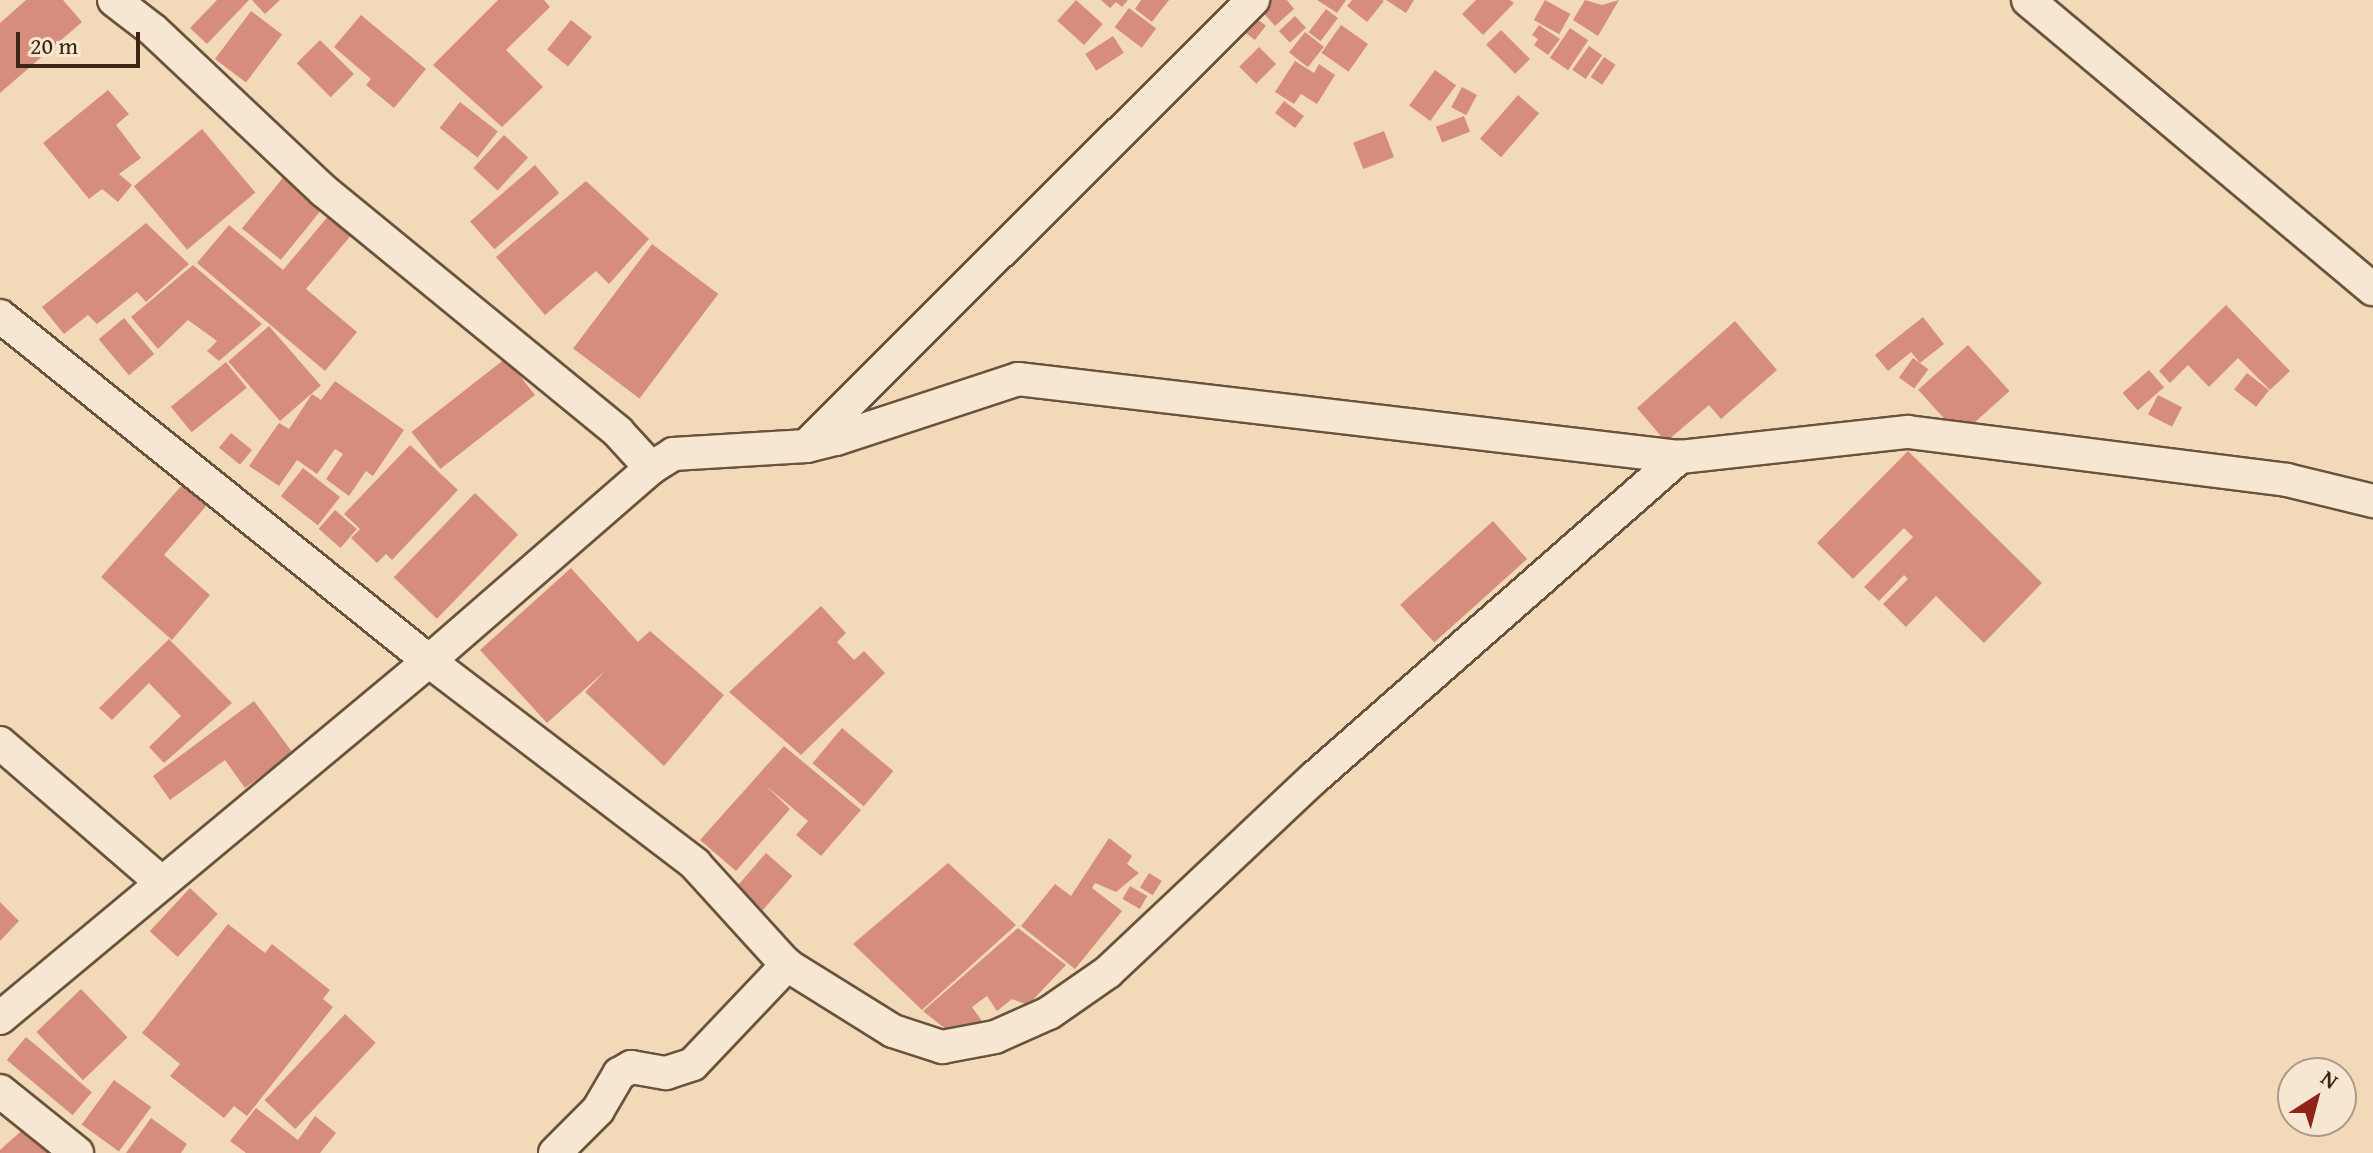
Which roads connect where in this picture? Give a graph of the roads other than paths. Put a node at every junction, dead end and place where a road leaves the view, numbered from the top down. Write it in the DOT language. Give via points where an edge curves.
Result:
graph roads {
  1 [pos="114,0"];
  2 [pos="1253,0"];
  3 [pos="2028,0"];
  4 [pos="2373,289"];
  5 [pos="0,316"];
  6 [pos="807,446"];
  7 [pos="1680,457"];
  8 [pos="651,468"];
  9 [pos="2373,501"];
  10 [pos="429,661"];
  11 [pos="0,743"];
  12 [pos="162,883"];
  13 [pos="787,965"];
  14 [pos="0,1018"];
  15 [pos="0,1091"];
  16 [pos="77,1153"];
  17 [pos="555,1153"];
  1 -- 8 [label="street" via="153,30 324,191 618,432"];
  2 -- 6 [label="street"];
  3 -- 4 [label="street"];
  5 -- 10 [label="street"];
  6 -- 7 [label="street" via="1018,379"];
  6 -- 8 [label="street" via="673,454"];
  7 -- 9 [label="street" via="1908,432 2287,480"];
  7 -- 13 [label="street" via="1314,778 1108,972 1049,1013 995,1037 942,1047 893,1031"];
  8 -- 10 [label="street"];
  10 -- 12 [label="street"];
  10 -- 13 [label="street" via="695,864"];
  11 -- 12 [label="street"];
  12 -- 14 [label="street"];
  13 -- 17 [label="street" via="693,1064 666,1073 631,1067 619,1074 598,1110"];
  15 -- 16 [label="street"];
}
